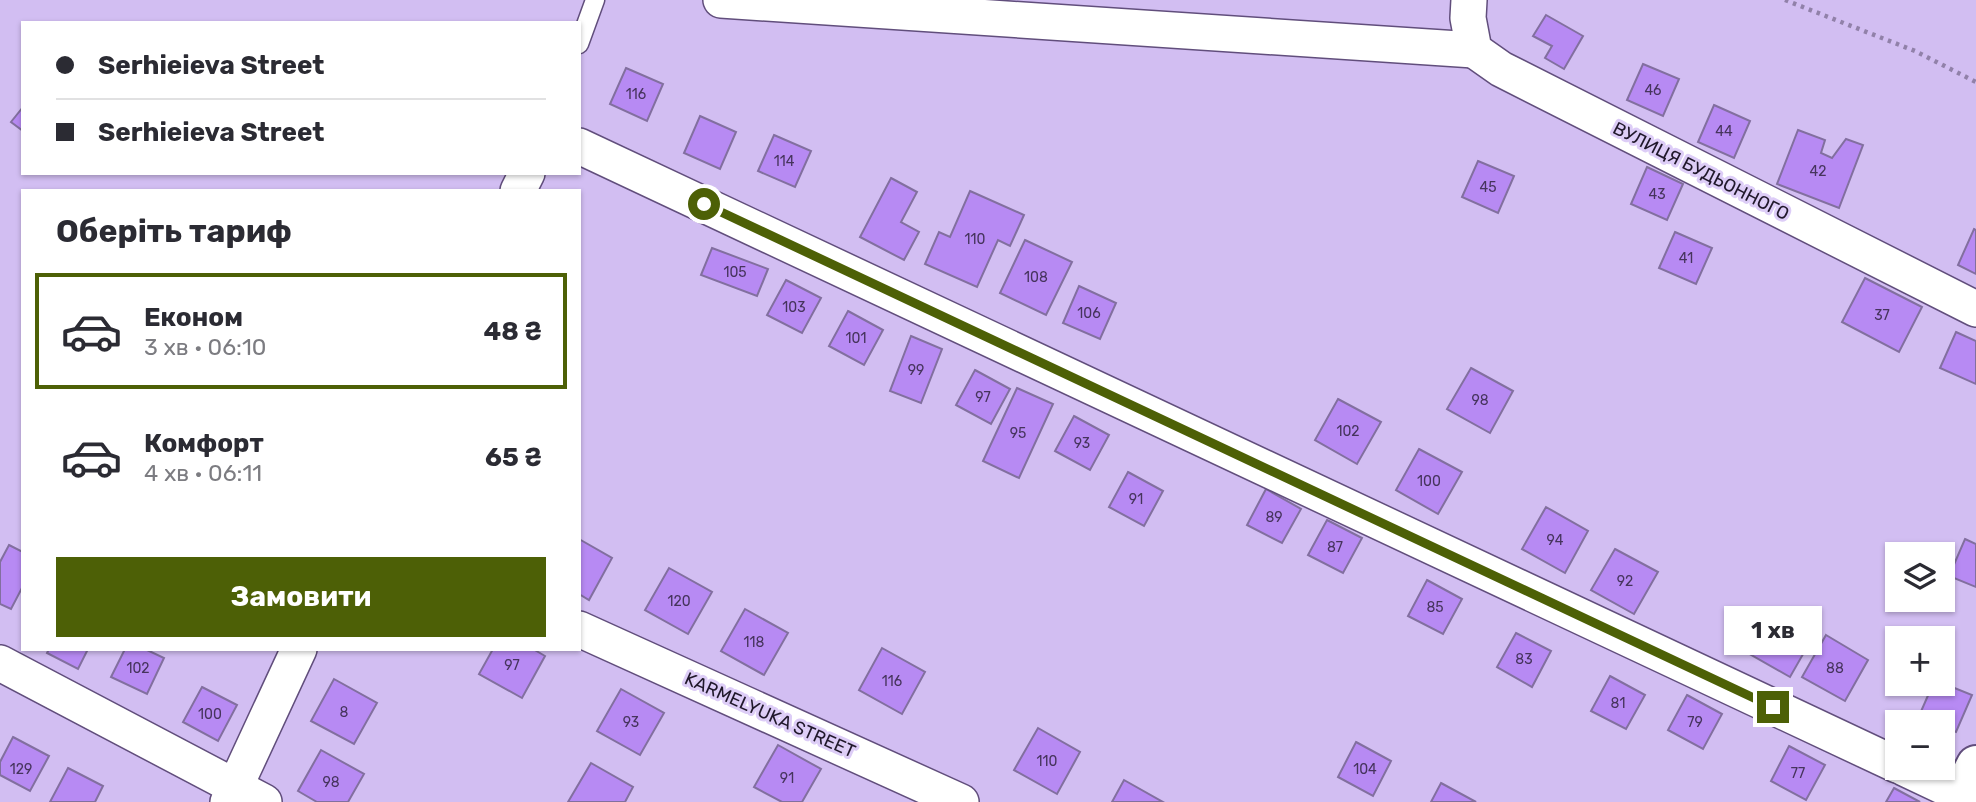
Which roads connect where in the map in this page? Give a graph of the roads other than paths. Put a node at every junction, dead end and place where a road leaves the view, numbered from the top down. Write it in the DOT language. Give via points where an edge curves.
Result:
graph roads {
  1 [pos="595,0"];
  2 [pos="722,0"];
  3 [pos="1469,0"];
  4 [pos="581,38"];
  5 [pos="1474,50"];
  6 [pos="581,147"];
  7 [pos="1976,309"];
  8 [pos="581,630"];
  9 [pos="298,651"];
  10 [pos="0,663"];
  11 [pos="1885,759"];
  12 [pos="1937,780"];
  13 [pos="1967,791"];
  14 [pos="242,797"];
  15 [pos="961,802"];
  1 -- 4 [label="lane"];
  2 -- 5 [label="street"];
  3 -- 5 [label="street"];
  5 -- 7 [label="street, ВУЛИЦЯ БУДЬОННОГО" via="1500,69"];
  6 -- 11 [label="street"];
  8 -- 15 [label="street, KARMELYUKA STREET"];
  9 -- 14 [label="street"];
  10 -- 14 [label="street"];
  12 -- 13 [label="street"];
}
